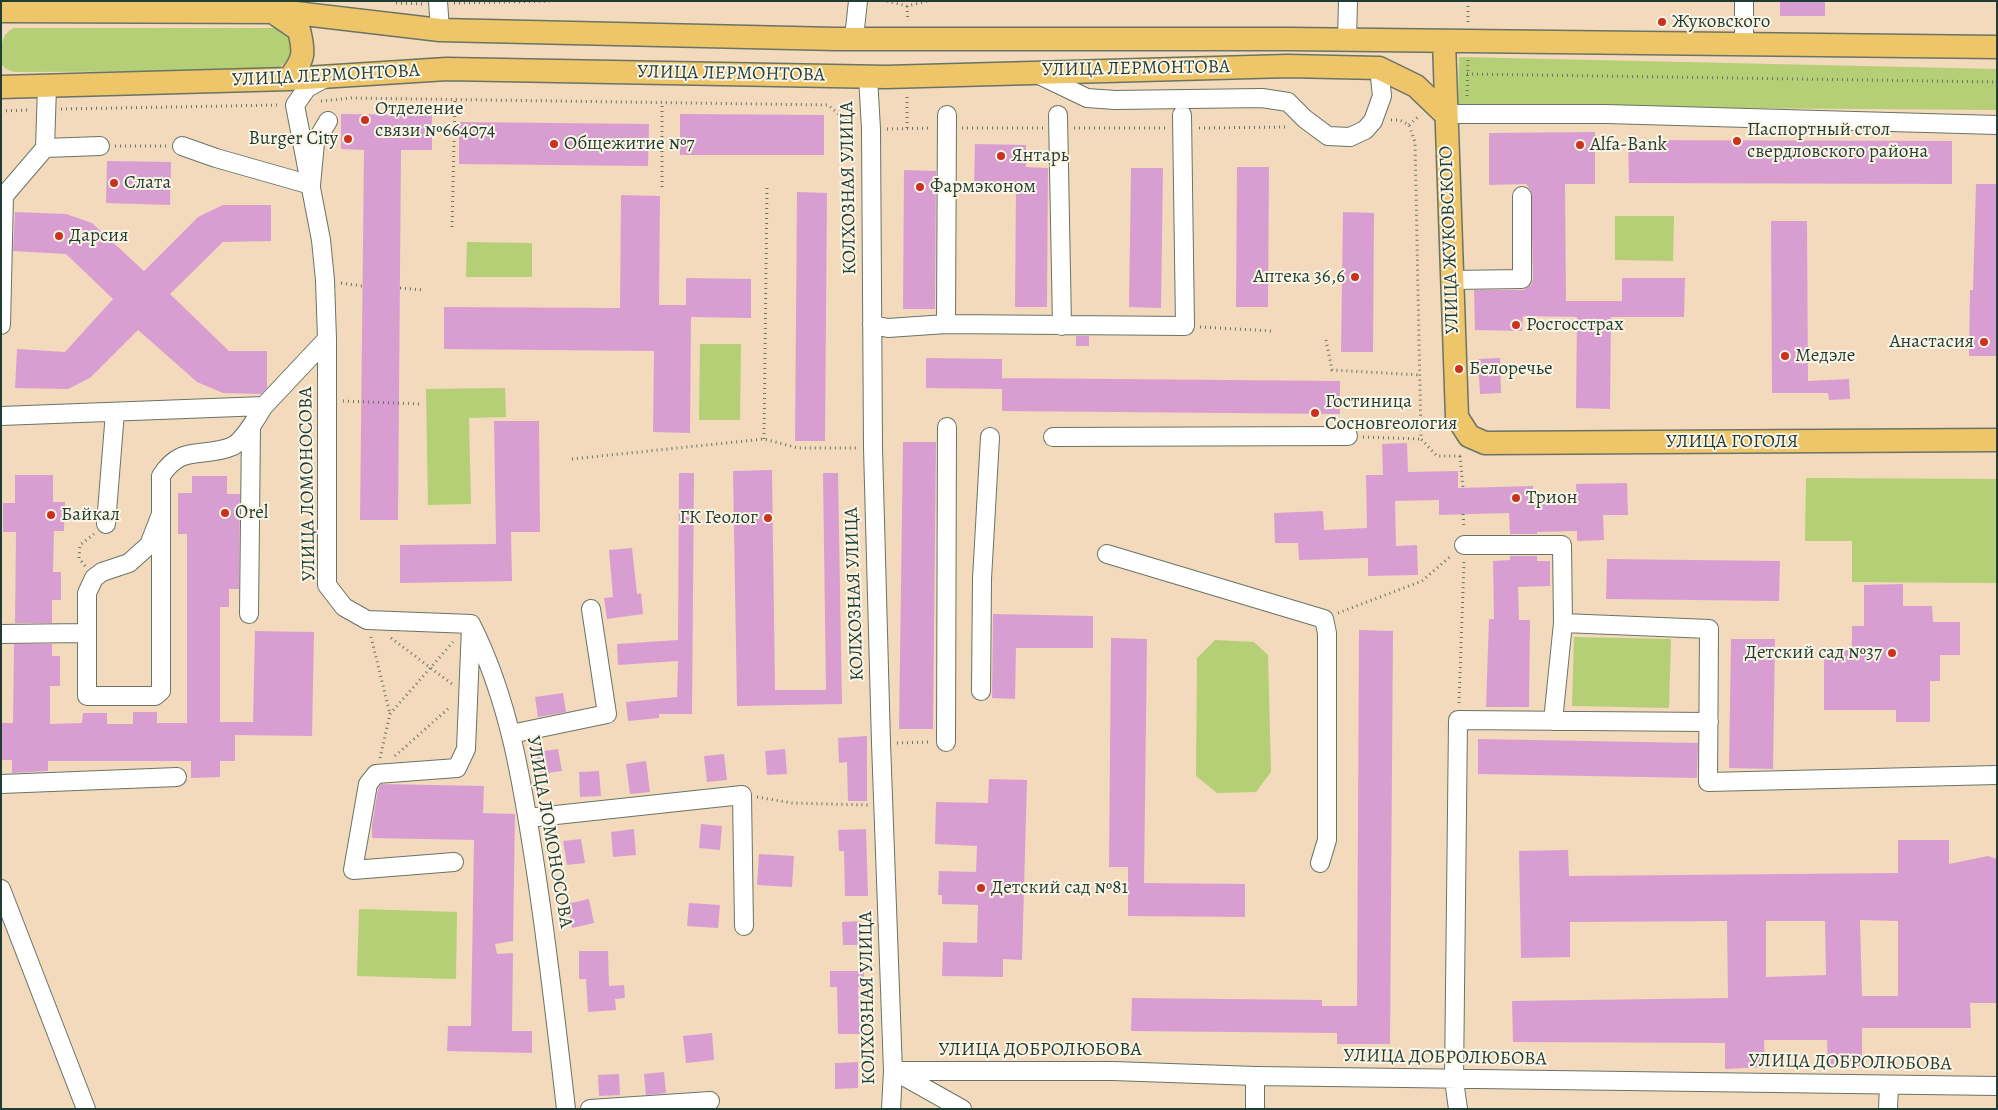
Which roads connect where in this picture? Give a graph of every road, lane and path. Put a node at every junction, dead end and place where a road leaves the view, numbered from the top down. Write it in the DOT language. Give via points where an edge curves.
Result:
graph roads {
  1 [pos="438,1"];
  2 [pos="858,1"];
  3 [pos="887,1"];
  4 [pos="928,1"];
  5 [pos="1348,1"];
  6 [pos="1468,1"];
  7 [pos="1744,1"];
  8 [pos="907,6"];
  9 [pos="238,7"];
  10 [pos="2,12"];
  11 [pos="274,12"];
  12 [pos="908,27"];
  13 [pos="1468,28"];
  14 [pos="440,30"];
  15 [pos="854,38"];
  16 [pos="1289,40"];
  17 [pos="1348,40"];
  18 [pos="1377,40"];
  19 [pos="1444,41"];
  20 [pos="1744,45"];
  21 [pos="1997,47"];
  22 [pos="1468,57"];
  23 [pos="1288,66"];
  24 [pos="1379,68"];
  25 [pos="1032,72"];
  26 [pos="1468,74"];
  27 [pos="327,77"];
  28 [pos="868,77"];
  29 [pos="289,79"];
  30 [pos="1997,82"];
  31 [pos="3,86"];
  32 [pos="47,87"];
  33 [pos="908,88"];
  34 [pos="455,100"];
  35 [pos="662,103"];
  36 [pos="295,105"];
  37 [pos="47,109"];
  38 [pos="1,111"];
  39 [pos="1445,114"];
  40 [pos="1468,114"];
  41 [pos="946,115"];
  42 [pos="1182,115"];
  43 [pos="1058,116"];
  44 [pos="1418,117"];
  45 [pos="328,121"];
  46 [pos="1409,125"];
  47 [pos="1997,125"];
  48 [pos="907,128"];
  49 [pos="100,146"];
  50 [pos="128,146"];
  51 [pos="148,146"];
  52 [pos="182,146"];
  53 [pos="45,148"];
  54 [pos="311,185"];
  55 [pos="767,185"];
  56 [pos="662,187"];
  57 [pos="1522,196"];
  58 [pos="452,227"];
  59 [pos="1452,280"];
  60 [pos="400,288"];
  61 [pos="423,290"];
  62 [pos="1,324"];
  63 [pos="946,324"];
  64 [pos="872,325"];
  65 [pos="1062,326"];
  66 [pos="1185,326"];
  67 [pos="1272,331"];
  68 [pos="327,339"];
  69 [pos="1326,340"];
  70 [pos="1420,374"];
  71 [pos="327,401"];
  72 [pos="419,404"];
  73 [pos="264,406"];
  74 [pos="115,412"];
  75 [pos="1,416"];
  76 [pos="251,427"];
  77 [pos="948,427"];
  78 [pos="1348,436"];
  79 [pos="1469,436"];
  80 [pos="990,437"];
  81 [pos="1053,437"];
  82 [pos="1421,438"];
  83 [pos="764,439"];
  84 [pos="1997,440"];
  85 [pos="873,448"];
  86 [pos="1460,456"];
  87 [pos="572,459"];
  88 [pos="1463,488"];
  89 [pos="161,514"];
  90 [pos="1463,514"];
  91 [pos="106,524"];
  92 [pos="1464,545"];
  93 [pos="1107,554"];
  94 [pos="94,578"];
  95 [pos="591,608"];
  96 [pos="249,614"];
  97 [pos="1324,619"];
  98 [pos="367,620"];
  99 [pos="1563,623"];
  100 [pos="471,624"];
  101 [pos="86,633"];
  102 [pos="1,634"];
  103 [pos="390,637"];
  104 [pos="429,667"];
  105 [pos="981,691"];
  106 [pos="468,697"];
  107 [pos="390,714"];
  108 [pos="1458,720"];
  109 [pos="1553,721"];
  110 [pos="1709,722"];
  111 [pos="511,734"];
  112 [pos="946,742"];
  113 [pos="881,743"];
  114 [pos="376,774"];
  115 [pos="1997,774"];
  116 [pos="178,777"];
  117 [pos="1,784"];
  118 [pos="742,794"];
  119 [pos="884,806"];
  120 [pos="528,818"];
  121 [pos="454,862"];
  122 [pos="1320,863"];
  123 [pos="1,890"];
  124 [pos="744,926"];
  125 [pos="893,1071"];
  126 [pos="1255,1076"];
  127 [pos="1454,1080"];
  128 [pos="1889,1085"];
  129 [pos="1997,1086"];
  130 [pos="710,1101"];
  131 [pos="86,1109"];
  132 [pos="566,1109"];
  133 [pos="590,1109"];
  134 [pos="891,1109"];
  135 [pos="962,1109"];
  136 [pos="1255,1109"];
  137 [pos="1458,1109"];
  138 [pos="1888,1109"];
  1 -- 14 [label="street"];
  2 -- 15 [label="street"];
  3 -- 8 [label="path"];
  4 -- 8 [label="path"];
  5 -- 17 [label="street"];
  6 -- 13 [label="path"];
  7 -- 20 [label="street"];
  8 -- 12 [label="path"];
  9 -- 10 [label="main road, УЛИЦА ЛЕРМОНТОВА"];
  9 -- 11 [label="main road, УЛИЦА ЛЕРМОНТОВА"];
  11 -- 14 [label="main road, УЛИЦА ЛЕРМОНТОВА"];
  11 -- 29 [label="main road" via="299,30 303,46 301,63"];
  14 -- 15 [label="main road, УЛИЦА ЛЕРМОНТОВА"];
  15 -- 16 [label="main road, УЛИЦА ЛЕРМОНТОВА"];
  16 -- 17 [label="main road, УЛИЦА ЛЕРМОНТОВА"];
  16 -- 23 [label="street" via="1298,45 1299,53 1296,61"];
  17 -- 18 [label="main road, УЛИЦА ЛЕРМОНТОВА"];
  18 -- 19 [label="main road, УЛИЦА ЛЕРМОНТОВА"];
  18 -- 24 [label="main road"];
  19 -- 20 [label="main road, УЛИЦА ЛЕРМОНТОВА"];
  19 -- 39 [label="main road, УЛИЦА ЖУКОВСКОГО"];
  20 -- 21 [label="main road, УЛИЦА ЛЕРМОНТОВА"];
  22 -- 26 [label="path"];
  23 -- 24 [label="main road, УЛИЦА ЛЕРМОНТОВА"];
  23 -- 25 [label="main road, УЛИЦА ЛЕРМОНТОВА"];
  24 -- 25 [label="street" via="1382,96 1373,121 1365,130 1350,137 1328,136 1305,120 1288,102 1262,98 1087,98"];
  24 -- 39 [label="main road, УЛИЦА ЛЕРМОНТОВА" via="1416,86"];
  25 -- 28 [label="main road, УЛИЦА ЛЕРМОНТОВА"];
  26 -- 30 [label="path"];
  26 -- 40 [label="path"];
  27 -- 28 [label="main road, УЛИЦА ЛЕРМОНТОВА" via="447,69"];
  27 -- 29 [label="main road, УЛИЦА ЛЕРМОНТОВА"];
  27 -- 36 [label="street" via="307,88"];
  28 -- 64 [label="street, КОЛХОЗНАЯ УЛИЦА"];
  29 -- 32 [label="main road, УЛИЦА ЛЕРМОНТОВА"];
  31 -- 32 [label="main road, УЛИЦА ЛЕРМОНТОВА"];
  32 -- 37 [label="street"];
  33 -- 48 [label="path"];
  34 -- 58 [label="path"];
  35 -- 56 [label="path"];
  36 -- 37 [label="path"];
  36 -- 54 [label="street, УЛИЦА ЛОМОНОСОВА"];
  37 -- 38 [label="path"];
  37 -- 53 [label="street"];
  39 -- 40 [label="street"];
  39 -- 59 [label="main road, УЛИЦА ЖУКОВСКОГО"];
  40 -- 47 [label="street" via="1606,114"];
  41 -- 63 [label="street"];
  42 -- 66 [label="street"];
  43 -- 65 [label="street"];
  44 -- 46 [label="path"];
  45 -- 54 [label="street" via="315,143"];
  49 -- 53 [label="street"];
  50 -- 51 [label="path"];
  52 -- 54 [label="street"];
  53 -- 62 [label="street" via="4,196"];
  54 -- 68 [label="street, УЛИЦА ЛОМОНОСОВА" via="321,240"];
  55 -- 83 [label="path"];
  57 -- 59 [label="street" via="1522,279"];
  59 -- 79 [label="main road, УЛИЦА ЖУКОВСКОГО" via="1457,417"];
  60 -- 61 [label="path"];
  63 -- 64 [label="street" via="888,328"];
  63 -- 65 [label="street"];
  64 -- 85 [label="street, КОЛХОЗНАЯ УЛИЦА"];
  65 -- 66 [label="street"];
  66 -- 67 [label="path"];
  68 -- 71 [label="street, УЛИЦА ЛОМОНОСОВА"];
  68 -- 73 [label="street"];
  69 -- 70 [label="path" via="1332,370"];
  71 -- 72 [label="path"];
  71 -- 98 [label="street, УЛИЦА ЛОМОНОСОВА" via="327,585 344,607"];
  73 -- 74 [label="street"];
  73 -- 76 [label="street"];
  74 -- 75 [label="street"];
  74 -- 91 [label="street"];
  76 -- 89 [label="street" via="234,445 185,455 172,461 161,476"];
  76 -- 96 [label="street"];
  77 -- 112 [label="street"];
  78 -- 81 [label="street"];
  78 -- 82 [label="path"];
  79 -- 84 [label="main road, УЛИЦА ГОГОЛЯ" via="1484,444"];
  80 -- 105 [label="street" via="982,579"];
  83 -- 85 [label="path" via="798,448"];
  83 -- 87 [label="path"];
  85 -- 113 [label="street, КОЛХОЗНАЯ УЛИЦА"];
  86 -- 88 [label="path"];
  89 -- 94 [label="street" via="142,554"];
  89 -- 101 [label="street" via="161,691 154,696 86,696"];
  90 -- 92 [label="path"];
  91 -- 94 [label="path" via="80,545 79,558"];
  92 -- 97 [label="path" via="1422,581"];
  92 -- 99 [label="street" via="1562,545"];
  92 -- 108 [label="path"];
  93 -- 97 [label="street"];
  94 -- 101 [label="street" via="87,593"];
  95 -- 111 [label="street" via="607,714"];
  97 -- 122 [label="street" via="1327,633 1327,840"];
  98 -- 100 [label="street, УЛИЦА ЛОМОНОСОВА"];
  98 -- 107 [label="path"];
  99 -- 109 [label="street"];
  99 -- 110 [label="street" via="1710,629"];
  100 -- 104 [label="path"];
  100 -- 106 [label="street"];
  100 -- 111 [label="street, УЛИЦА ЛОМОНОСОВА" via="494,677"];
  101 -- 102 [label="street"];
  103 -- 104 [label="path"];
  104 -- 106 [label="path"];
  104 -- 107 [label="path"];
  106 -- 114 [label="path" via="446,709"];
  106 -- 114 [label="street" via="466,749 457,768"];
  107 -- 114 [label="path"];
  108 -- 109 [label="street"];
  108 -- 127 [label="street"];
  109 -- 110 [label="street"];
  110 -- 115 [label="street" via="1708,782"];
  111 -- 120 [label="street, УЛИЦА ЛОМОНОСОВА"];
  112 -- 113 [label="path"];
  113 -- 119 [label="street, КОЛХОЗНАЯ УЛИЦА"];
  114 -- 121 [label="street" via="368,784 352,870"];
  116 -- 117 [label="street"];
  118 -- 119 [label="path" via="792,803"];
  118 -- 120 [label="street"];
  118 -- 124 [label="street"];
  119 -- 125 [label="street, КОЛХОЗНАЯ УЛИЦА"];
  120 -- 132 [label="street, УЛИЦА ЛОМОНОСОВА"];
  123 -- 131 [label="street"];
  125 -- 126 [label="street, УЛИЦА ДОБРОЛЮБОВА" via="1113,1071"];
  125 -- 134 [label="street, КОЛХОЗНАЯ УЛИЦА"];
  125 -- 135 [label="street"];
  126 -- 127 [label="street, УЛИЦА ДОБРОЛЮБОВА"];
  126 -- 136 [label="street"];
  127 -- 128 [label="street, УЛИЦА ДОБРОЛЮБОВА"];
  127 -- 137 [label="street"];
  128 -- 129 [label="street, УЛИЦА ДОБРОЛЮБОВА"];
  128 -- 138 [label="street"];
  130 -- 133 [label="street"];
}
